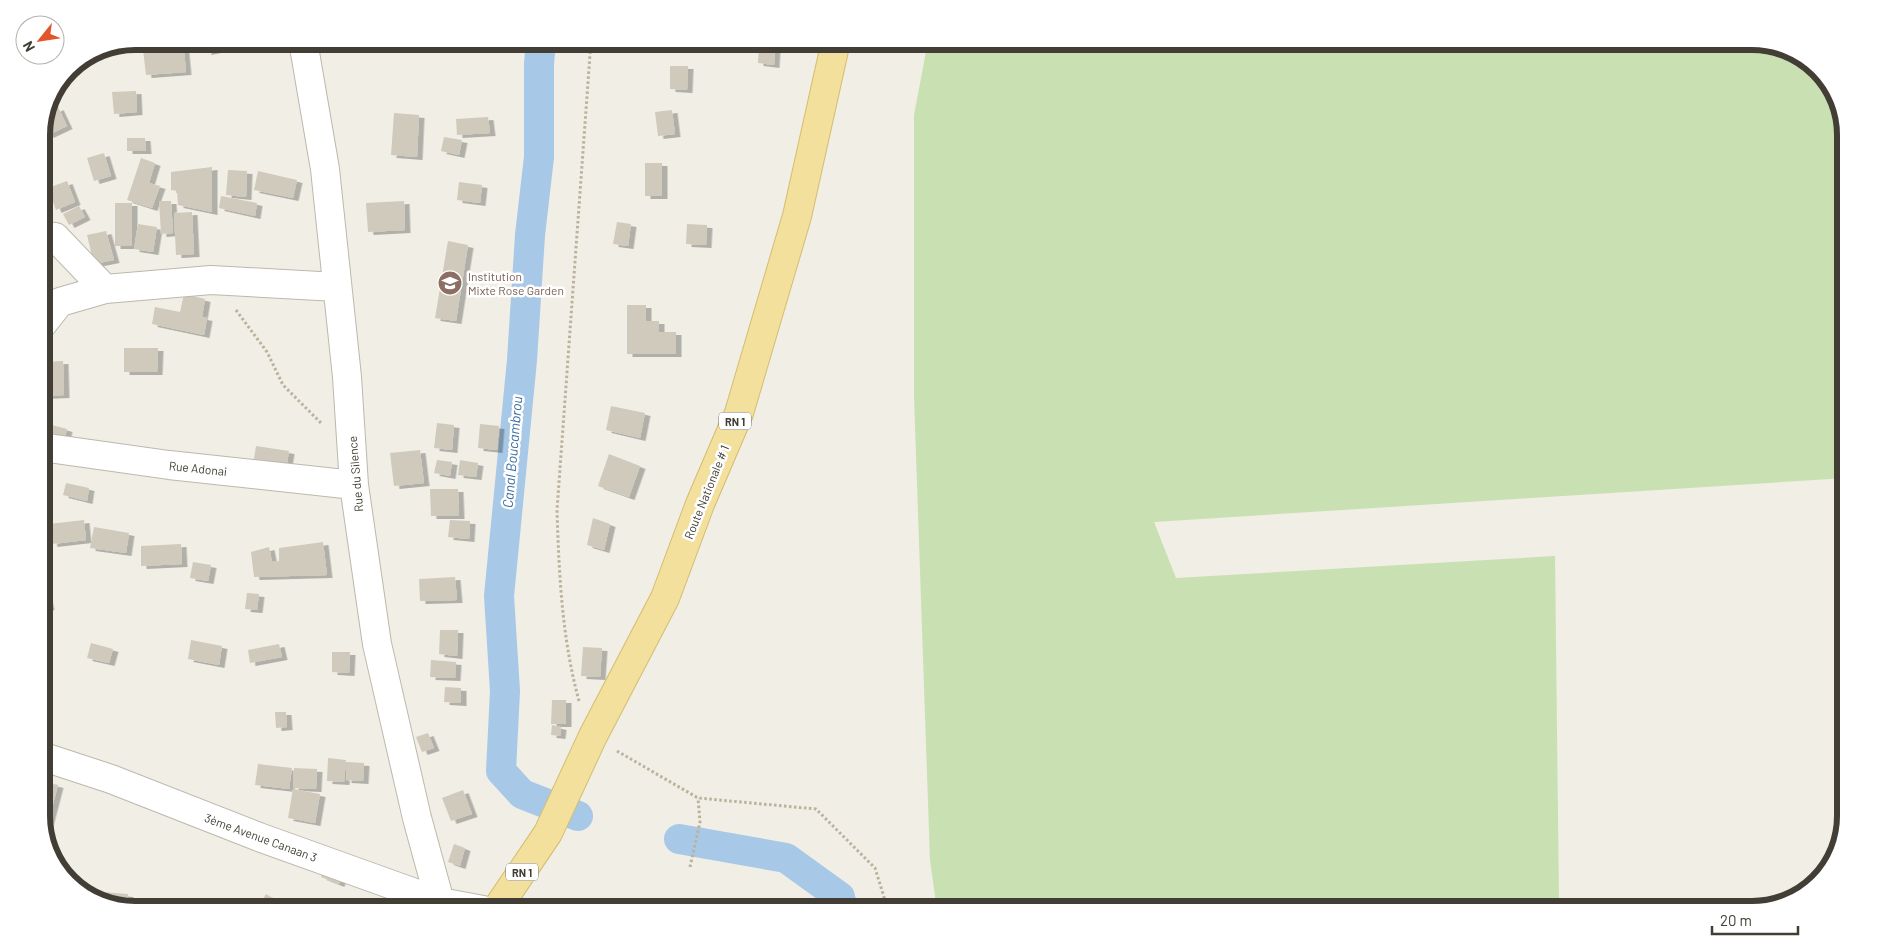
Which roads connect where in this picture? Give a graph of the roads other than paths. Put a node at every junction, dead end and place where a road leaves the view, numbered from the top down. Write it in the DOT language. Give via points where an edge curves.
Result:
graph roads {
  1 [pos="305,50"];
  2 [pos="834,50"];
  3 [pos="50,237"];
  4 [pos="337,286"];
  5 [pos="104,290"];
  6 [pos="50,315"];
  7 [pos="50,447"];
  8 [pos="354,485"];
  9 [pos="50,759"];
  10 [pos="437,901"];
  11 [pos="440,901"];
  12 [pos="502,901"];
  1 -- 4 [label="street, Rue du Silence" via="325,169"];
  2 -- 12 [label="main road, Route Nationale # 1 / RN 1" via="797,216 739,413 665,598 593,736 548,833"];
  3 -- 5 [label="street" via="55,237"];
  4 -- 5 [label="street" via="211,280"];
  4 -- 8 [label="street, Rue du Silence"];
  5 -- 6 [label="street" via="60,302"];
  7 -- 8 [label="street, Rue Adonai" via="169,465"];
  8 -- 11 [label="street, Rue du Silence" via="377,644"];
  9 -- 10 [label="street, 3ème Avenue Canaan 3"];
}
